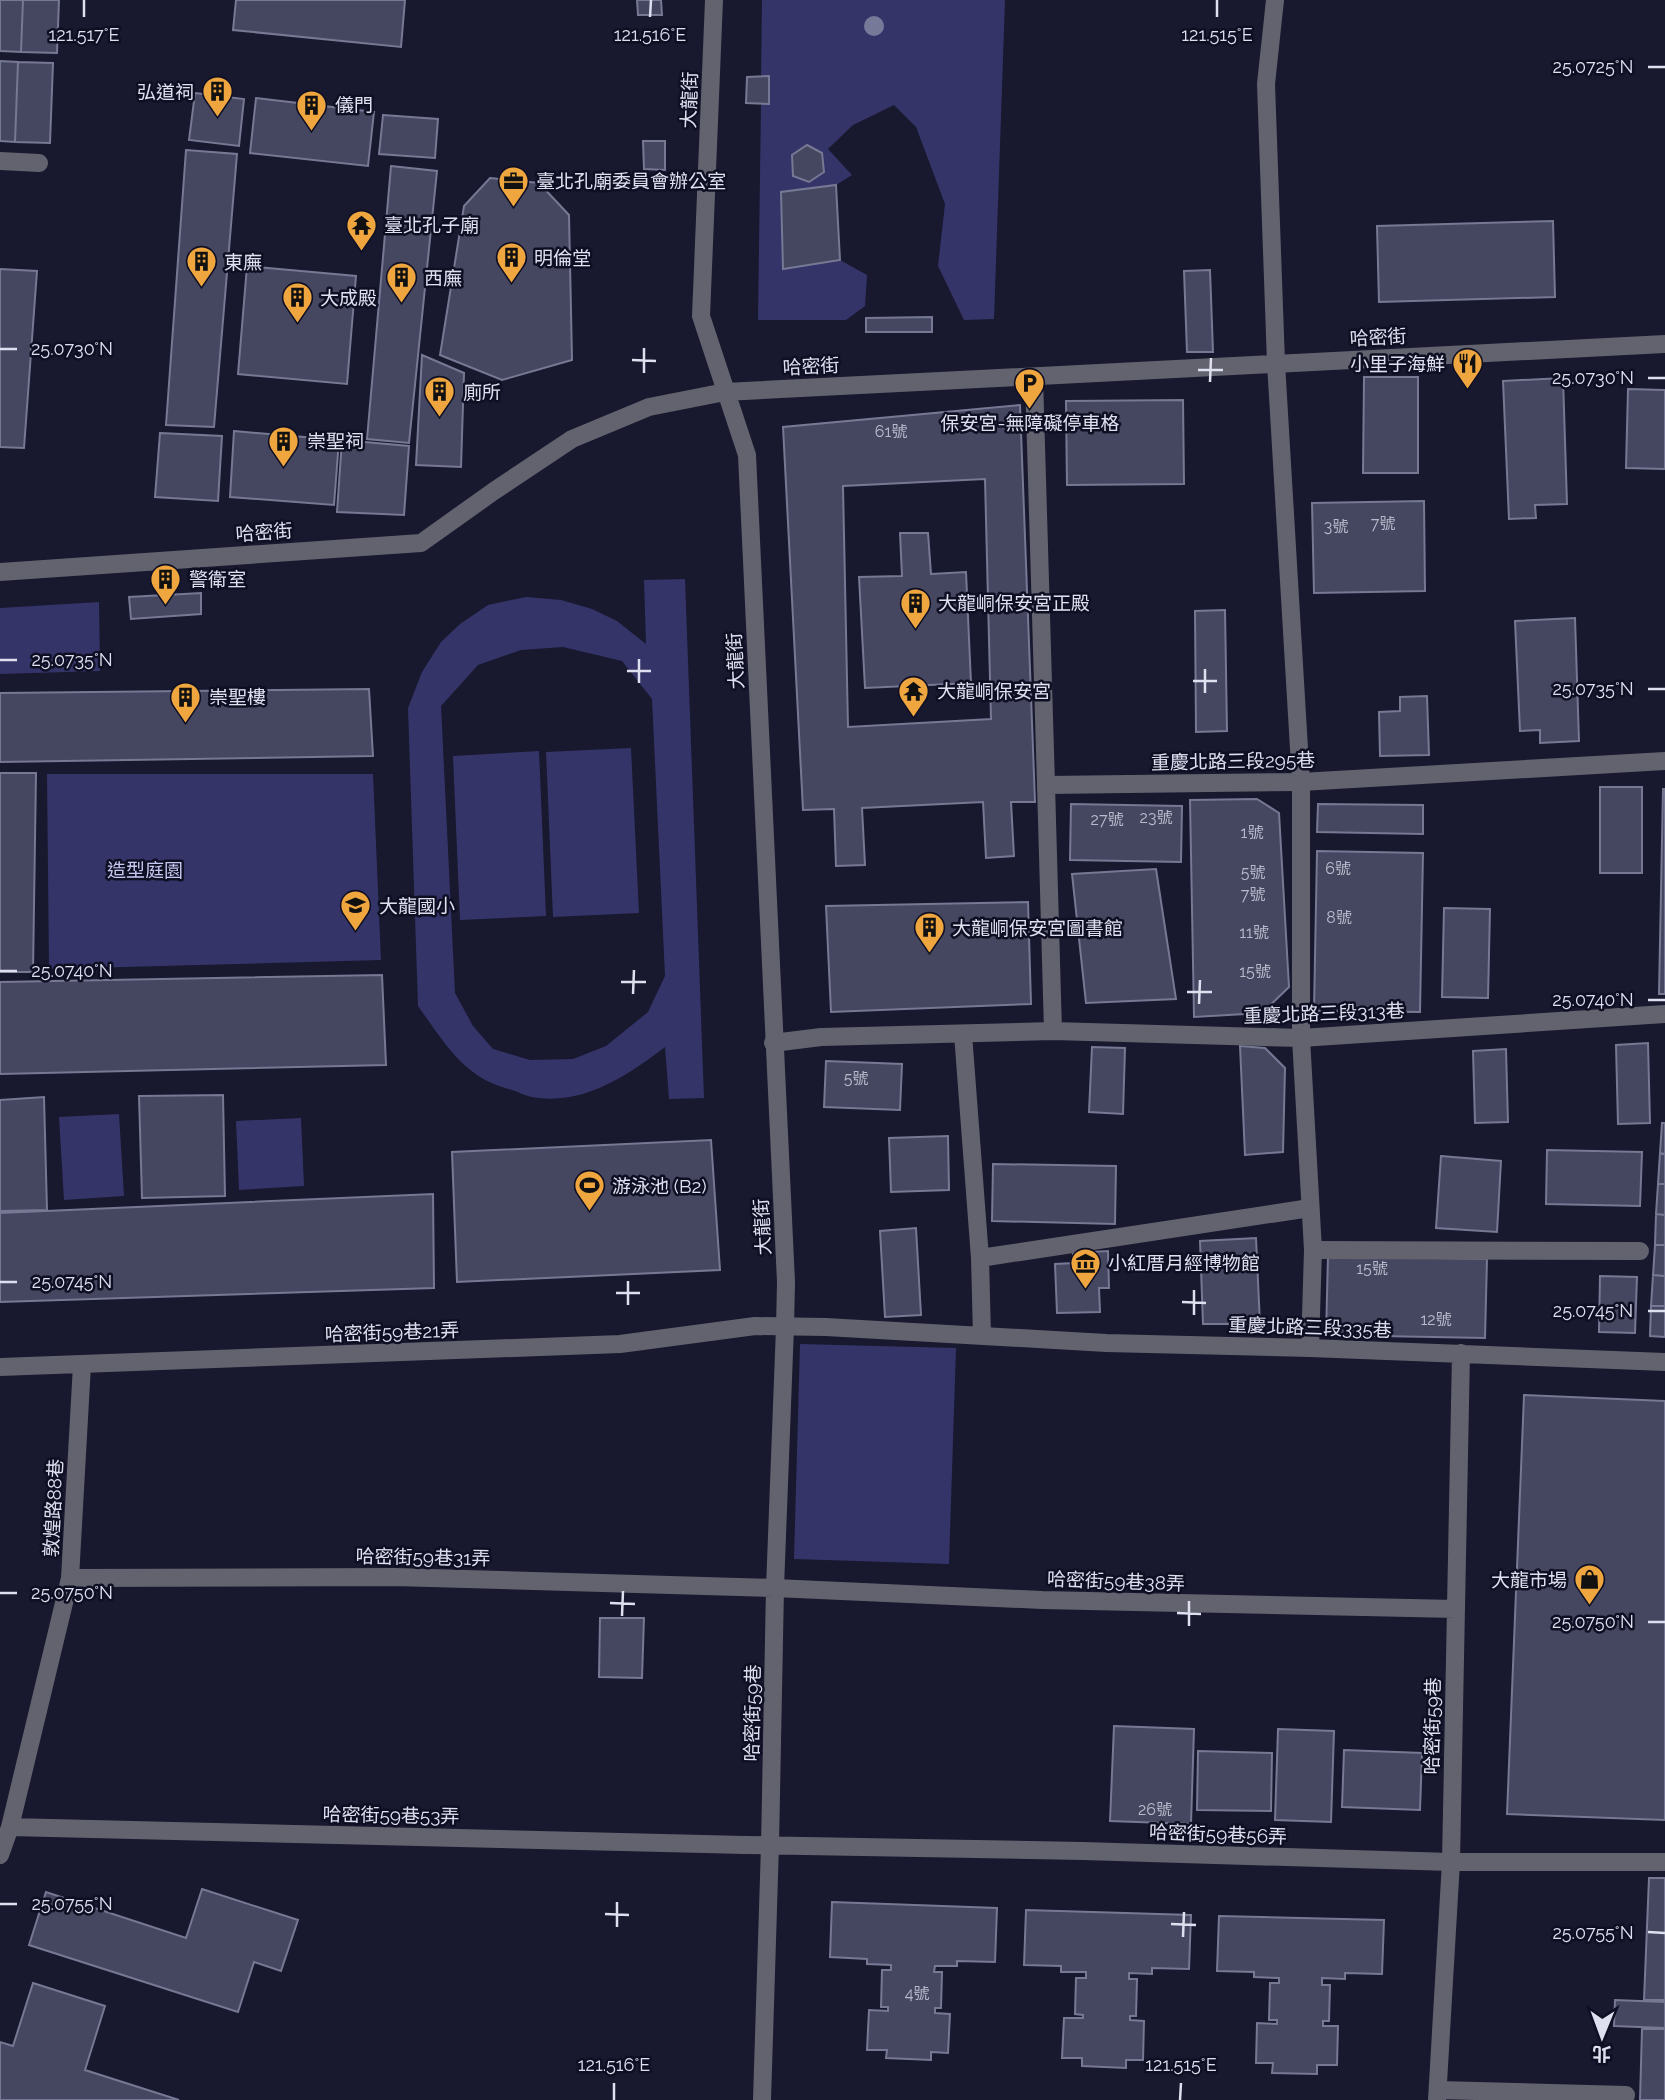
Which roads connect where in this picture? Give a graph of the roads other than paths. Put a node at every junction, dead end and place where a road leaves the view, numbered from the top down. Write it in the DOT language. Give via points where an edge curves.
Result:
graph roads {
  1 [pos="714,0"];
  2 [pos="1275,0"];
  3 [pos="0,162"];
  4 [pos="39,163"];
  5 [pos="1665,344"];
  6 [pos="1276,363"];
  7 [pos="1034,377"];
  8 [pos="725,391"];
  9 [pos="0,572"];
  10 [pos="1665,761"];
  11 [pos="1301,782"];
  12 [pos="1046,785"];
  13 [pos="1665,1014"];
  14 [pos="1053,1031"];
  15 [pos="963,1034"];
  16 [pos="1301,1038"];
  17 [pos="773,1044"];
  18 [pos="1310,1208"];
  19 [pos="1313,1250"];
  20 [pos="1640,1251"];
  21 [pos="980,1258"];
  22 [pos="785,1327"];
  23 [pos="982,1336"];
  24 [pos="1310,1348"];
  25 [pos="1461,1353"];
  26 [pos="1665,1362"];
  27 [pos="82,1365"];
  28 [pos="0,1367"];
  29 [pos="70,1578"];
  30 [pos="775,1588"];
  31 [pos="1456,1609"];
  32 [pos="10,1827"];
  33 [pos="770,1845"];
  34 [pos="0,1855"];
  35 [pos="1451,1862"];
  36 [pos="1665,1862"];
  37 [pos="1437,2095"];
  38 [pos="1626,2095"];
  39 [pos="762,2100"];
  1 -- 8 [label="street, 大龍街" via="701,316"];
  2 -- 6 [label="street" via="1266,84"];
  3 -- 4 [label="street"];
  5 -- 6 [label="street, 哈密街"];
  6 -- 7 [label="street, 哈密街"];
  6 -- 11 [label="street"];
  7 -- 8 [label="street, 哈密街"];
  7 -- 12 [label="street"];
  8 -- 9 [label="street, 哈密街" via="649,407 572,439 421,543"];
  8 -- 17 [label="street, 大龍街" via="747,455"];
  10 -- 11 [label="street, 重慶北路三段295巷"];
  11 -- 12 [label="street, 重慶北路三段295巷"];
  11 -- 16 [label="street"];
  12 -- 14 [label="street"];
  13 -- 16 [label="street, 重慶北路三段313巷"];
  14 -- 15 [label="street, 重慶北路三段313巷"];
  14 -- 16 [label="street, 重慶北路三段313巷"];
  15 -- 17 [label="street, 重慶北路三段313巷" via="821,1037"];
  15 -- 21 [label="street"];
  16 -- 18 [label="street"];
  17 -- 22 [label="street, 大龍街"];
  18 -- 19 [label="street"];
  18 -- 21 [label="street"];
  19 -- 20 [label="street"];
  19 -- 24 [label="street"];
  21 -- 23 [label="street"];
  22 -- 23 [label="street, 重慶北路三段335巷"];
  22 -- 27 [label="street, 哈密街59巷21弄" via="755,1326 620,1344"];
  22 -- 30 [label="street, 哈密街59巷"];
  23 -- 24 [label="street, 重慶北路三段335巷"];
  24 -- 25 [label="street, 重慶北路三段335巷"];
  25 -- 26 [label="street, 重慶北路三段335巷"];
  25 -- 31 [label="street, 哈密街59巷"];
  27 -- 28 [label="street, 哈密街59巷21弄"];
  27 -- 29 [label="street, 敦煌路88巷"];
  29 -- 30 [label="street, 哈密街59巷31弄" via="395,1577"];
  29 -- 32 [label="street, 敦煌路88巷"];
  30 -- 31 [label="street, 哈密街59巷38弄"];
  30 -- 33 [label="street, 哈密街59巷"];
  31 -- 35 [label="street, 哈密街59巷"];
  32 -- 33 [label="street, 哈密街59巷53弄"];
  32 -- 34 [label="street, 敦煌路88巷"];
  33 -- 35 [label="street, 哈密街59巷56弄"];
  33 -- 39 [label="street, 哈密街59巷"];
  35 -- 36 [label="street, 哈密街59巷56弄"];
  35 -- 37 [label="street, 哈密街59巷"];
  37 -- 38 [label="street"];
}
